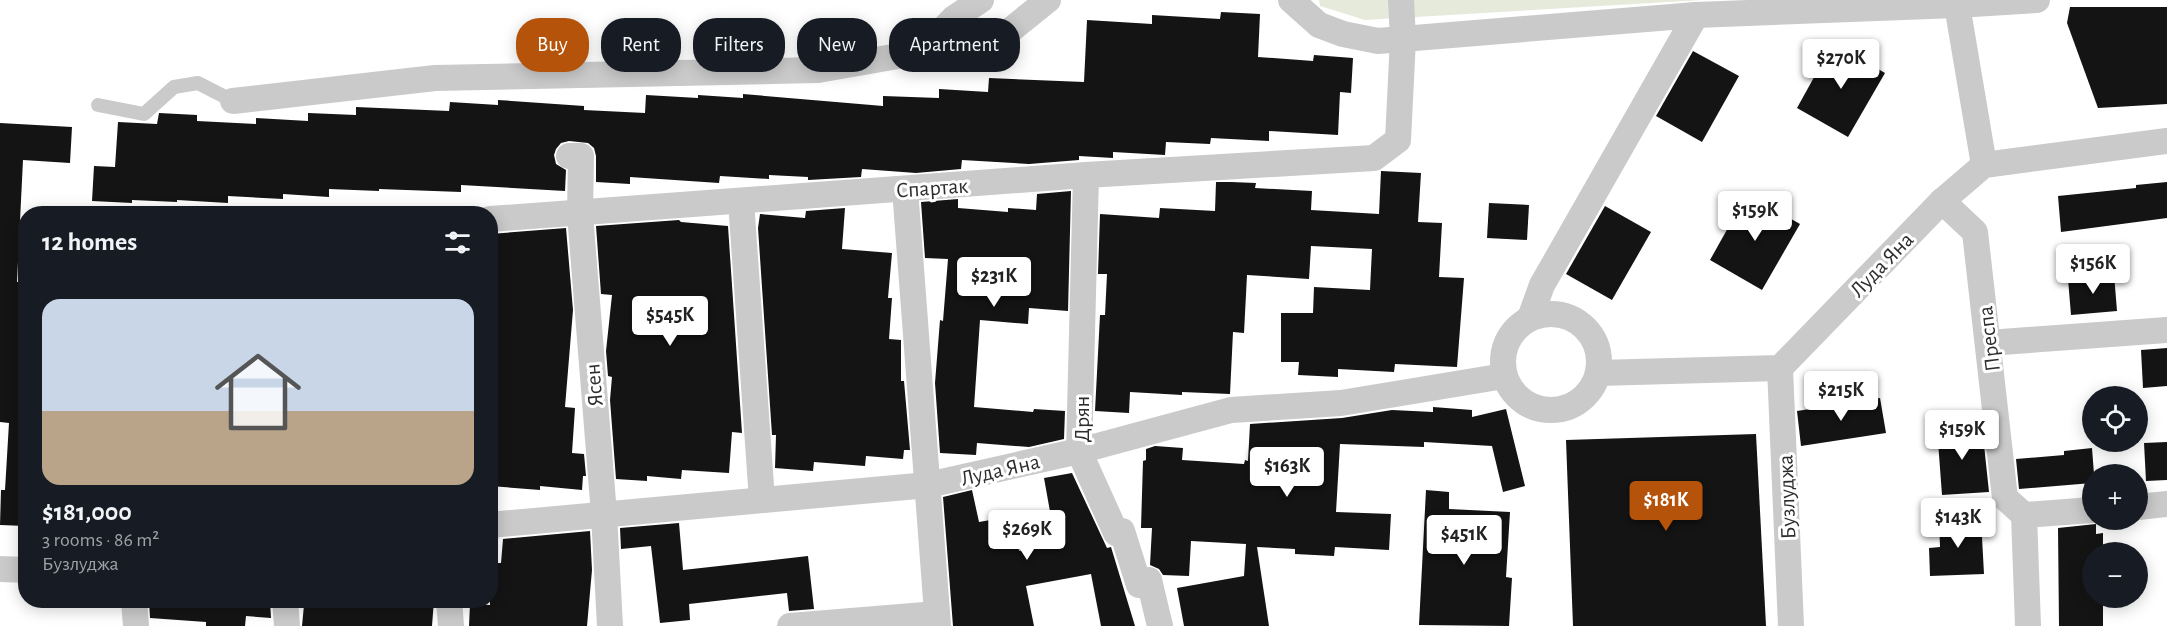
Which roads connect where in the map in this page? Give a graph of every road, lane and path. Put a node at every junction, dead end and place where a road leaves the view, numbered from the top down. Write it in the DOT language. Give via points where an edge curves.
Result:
graph roads {
  1 [pos="981,0"];
  2 [pos="1048,0"];
  3 [pos="1291,0"];
  4 [pos="1401,0"];
  5 [pos="2037,0"];
  6 [pos="1958,3"];
  7 [pos="1696,15"];
  8 [pos="954,18"];
  9 [pos="1020,23"];
  10 [pos="1403,39"];
  11 [pos="889,58"];
  12 [pos="233,101"];
  13 [pos="98,105"];
  14 [pos="2167,141"];
  15 [pos="569,156"];
  16 [pos="1984,165"];
  17 [pos="1086,175"];
  18 [pos="905,189"];
  19 [pos="741,201"];
  20 [pos="1942,201"];
  21 [pos="580,214"];
  22 [pos="498,219"];
  23 [pos="1530,318"];
  24 [pos="2167,330"];
  25 [pos="1988,343"];
  26 [pos="1780,368"];
  27 [pos="1598,373"];
  28 [pos="1504,376"];
  29 [pos="1079,451"];
  30 [pos="928,485"];
  31 [pos="762,500"];
  32 [pos="2167,504"];
  33 [pos="2148,506"];
  34 [pos="2082,511"];
  35 [pos="604,514"];
  36 [pos="2024,515"];
  37 [pos="498,524"];
  38 [pos="0,569"];
  39 [pos="18,570"];
  40 [pos="135,608"];
  41 [pos="286,608"];
  42 [pos="450,608"];
  43 [pos="938,620"];
  44 [pos="136,626"];
  45 [pos="287,626"];
  46 [pos="451,626"];
  47 [pos="610,626"];
  48 [pos="790,626"];
  49 [pos="1160,626"];
  50 [pos="1791,626"];
  51 [pos="2028,626"];
  1 -- 8 [label="street"];
  2 -- 9 [label="street"];
  3 -- 10 [label="street" via="1319,25 1343,34 1378,41"];
  4 -- 10 [label="street"];
  5 -- 6 [label="street"];
  6 -- 7 [label="street"];
  6 -- 16 [label="street"];
  7 -- 10 [label="street"];
  7 -- 23 [label="street" via="1542,285"];
  10 -- 17 [label="street, Спартак" via="1398,140 1374,158"];
  11 -- 12 [label="street" via="818,70 435,78"];
  12 -- 13 [label="lane" via="198,82 174,87 144,114"];
  14 -- 16 [label="street"];
  15 -- 21 [label="street, Ясен" via="581,156"];
  16 -- 20 [label="street, Луда Яна"];
  17 -- 18 [label="street, Спартак"];
  17 -- 29 [label="street, Дрян"];
  18 -- 19 [label="street, Спартак"];
  18 -- 30 [label="street"];
  19 -- 21 [label="street, Спартак"];
  19 -- 31 [label="street"];
  20 -- 25 [label="street, Преспа" via="1975,232"];
  20 -- 26 [label="street, Луда Яна"];
  21 -- 22 [label="street, Спартак"];
  21 -- 35 [label="street, Ясен"];
  23 -- 27 [label="street" via="1552,314 1572,319 1589,332 1598,351"];
  23 -- 28 [label="street" via="1506,342"];
  24 -- 25 [label="street"];
  25 -- 36 [label="street, Преспа" via="2005,498"];
  26 -- 27 [label="street"];
  26 -- 50 [label="street, Бузлуджа"];
  27 -- 28 [label="street" via="1587,395 1565,409 1539,410 1517,398"];
  28 -- 29 [label="street, Луда Яна" via="1341,403 1231,410"];
  29 -- 30 [label="street, Луда Яна"];
  29 -- 49 [label="street, Дрян" via="1116,533 1122,531 1139,585 1149,580"];
  30 -- 31 [label="street, Луда Яна"];
  30 -- 43 [label="street"];
  31 -- 35 [label="street, Луда Яна"];
  32 -- 33 [label="street"];
  34 -- 36 [label="street"];
  35 -- 37 [label="street, Луда Яна"];
  35 -- 47 [label="street, Ясен"];
  36 -- 51 [label="street"];
  38 -- 39 [label="street"];
  40 -- 44 [label="street"];
  41 -- 45 [label="street"];
  42 -- 46 [label="street"];
  43 -- 48 [label="street"];
}
